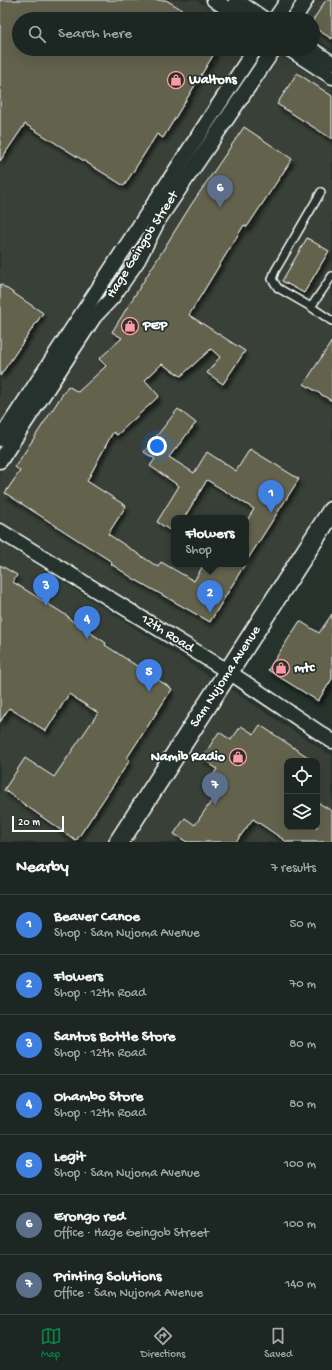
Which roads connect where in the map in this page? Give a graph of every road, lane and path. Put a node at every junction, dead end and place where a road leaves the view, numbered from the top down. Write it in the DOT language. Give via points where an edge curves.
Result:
graph roads {
  1 [pos="214,0"];
  2 [pos="236,0"];
  3 [pos="288,0"];
  4 [pos="306,0"];
  5 [pos="232,12"];
  6 [pos="254,12"];
  7 [pos="280,12"];
  8 [pos="298,12"];
  9 [pos="320,55"];
  10 [pos="250,56"];
  11 [pos="269,56"];
  12 [pos="300,56"];
  13 [pos="332,63"];
  14 [pos="332,77"];
  15 [pos="322,192"];
  16 [pos="332,276"];
  17 [pos="311,307"];
  18 [pos="332,321"];
  19 [pos="0,439"];
  20 [pos="0,461"];
  21 [pos="332,511"];
  22 [pos="0,531"];
  23 [pos="228,672"];
  24 [pos="332,741"];
  25 [pos="119,842"];
  1 -- 5 [label="street"];
  2 -- 6 [label="street"];
  3 -- 7 [label="street"];
  4 -- 8 [label="street"];
  9 -- 13 [label="street"];
  10 -- 19 [label="street, Hage Geingob Street"];
  11 -- 20 [label="street, Hage Geingob Street" via="159,219 138,260 112,298 94,317"];
  12 -- 14 [label="street"];
  15 -- 17 [label="lane" via="272,279 278,288"];
  16 -- 17 [label="lane"];
  17 -- 18 [label="lane"];
  21 -- 23 [label="main road, Sam Nujoma Avenue"];
  22 -- 23 [label="street, 12th Road"];
  23 -- 24 [label="street, 12th Road"];
  23 -- 25 [label="main road, Sam Nujoma Avenue"];
}
